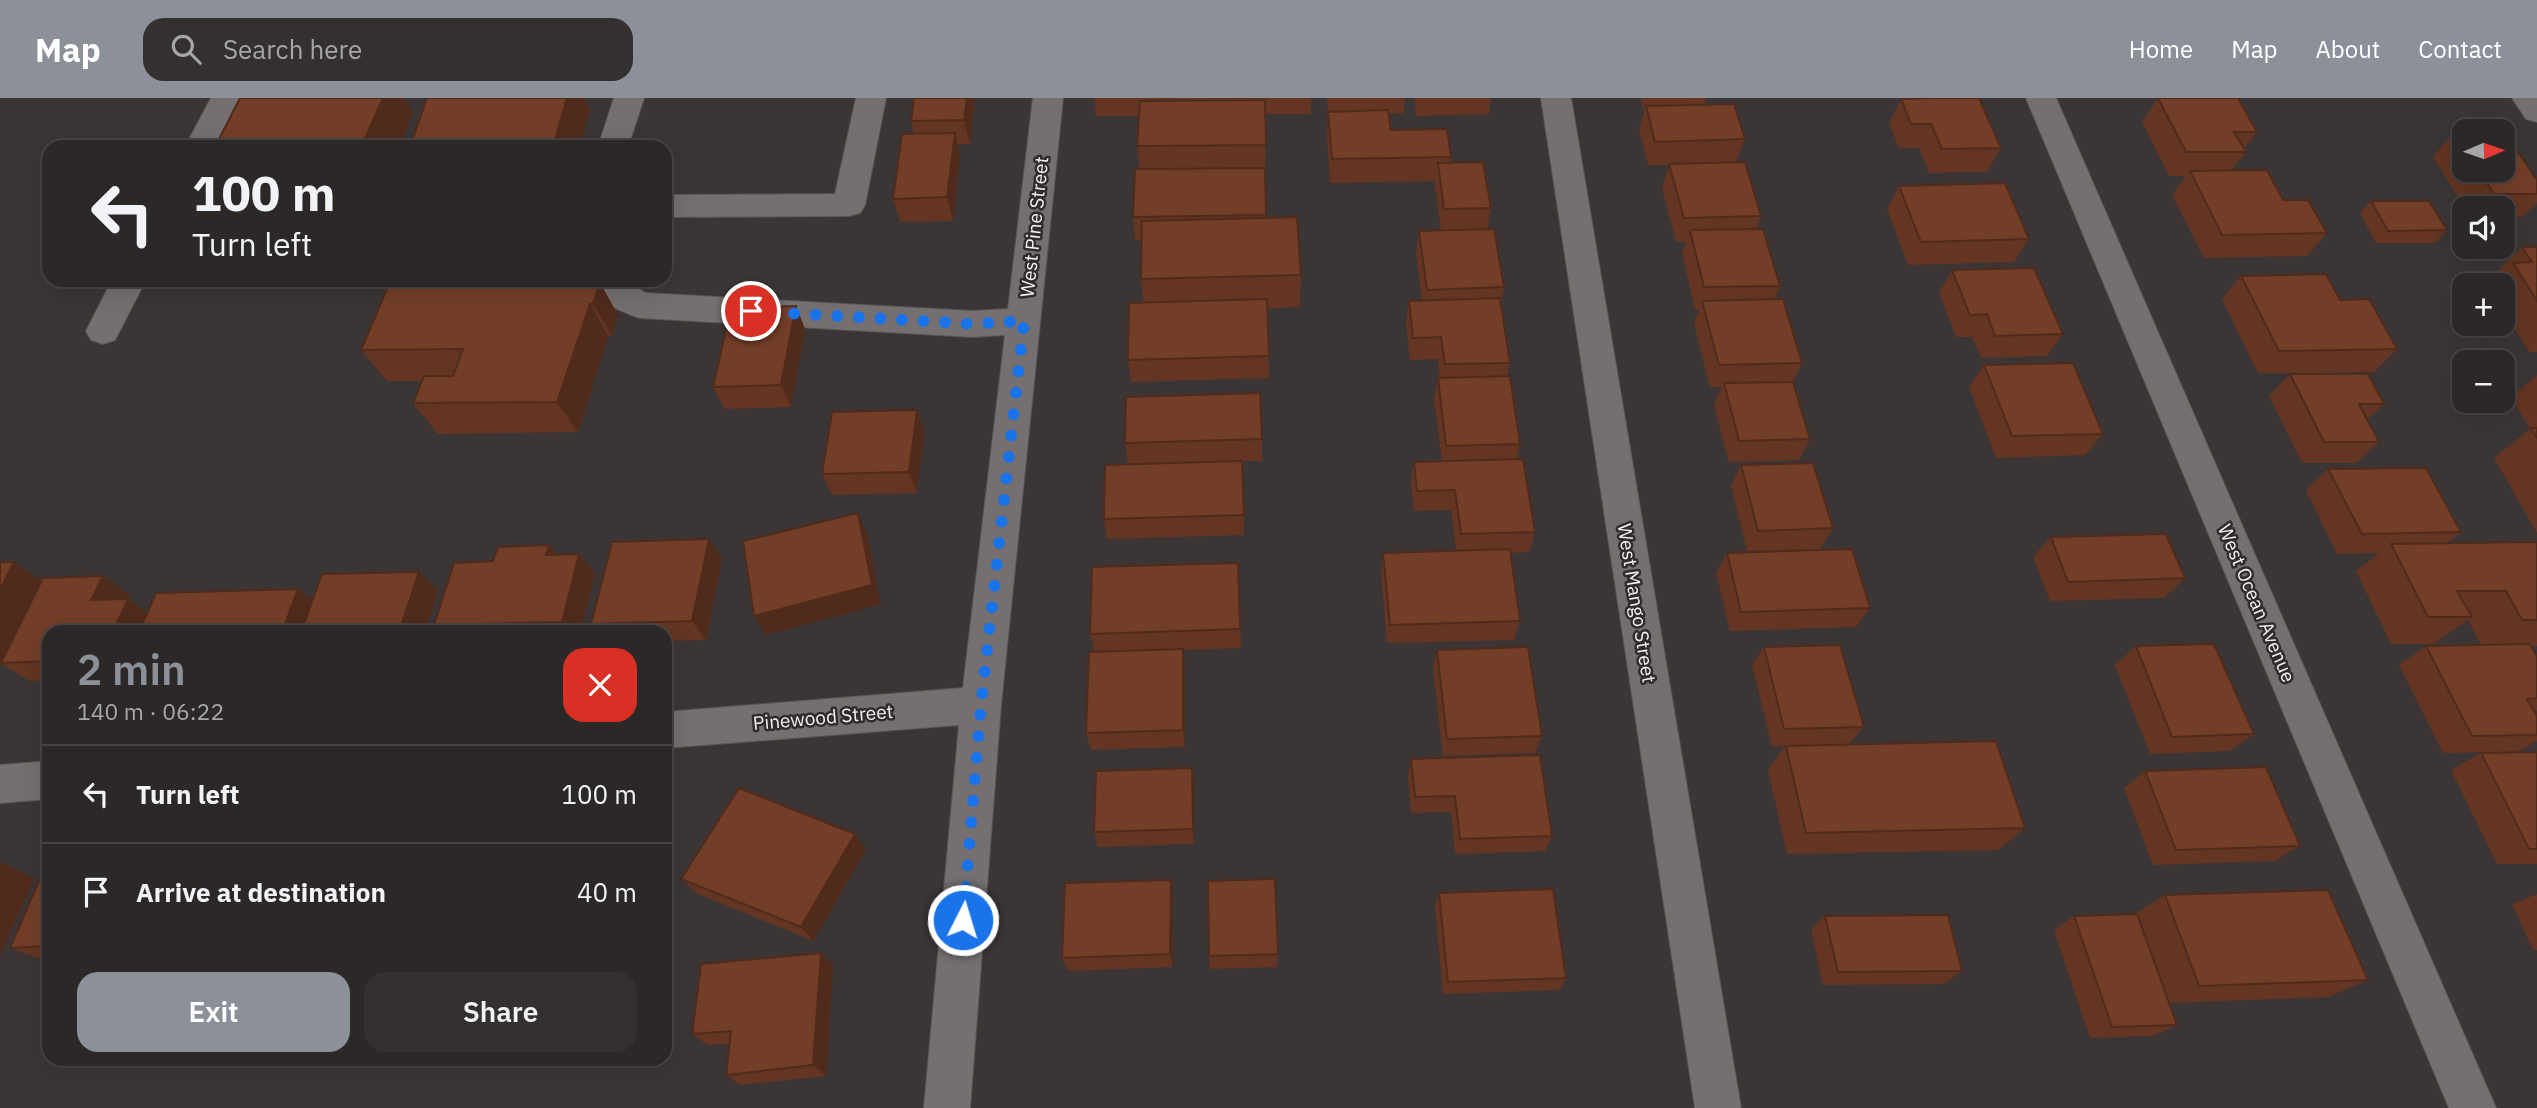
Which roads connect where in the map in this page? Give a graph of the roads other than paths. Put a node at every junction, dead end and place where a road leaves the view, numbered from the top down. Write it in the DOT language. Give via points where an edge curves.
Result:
graph roads {
  1 [pos="226,98"];
  2 [pos="629,98"];
  3 [pos="871,98"];
  4 [pos="1048,98"];
  5 [pos="1556,98"];
  6 [pos="2041,98"];
  7 [pos="2527,98"];
  8 [pos="2537,112"];
  9 [pos="204,140"];
  10 [pos="615,140"];
  11 [pos="672,206"];
  12 [pos="126,287"];
  13 [pos="608,287"];
  14 [pos="1024,321"];
  15 [pos="103,331"];
  16 [pos="981,705"];
  17 [pos="672,729"];
  18 [pos="42,781"];
  19 [pos="0,784"];
  20 [pos="947,1108"];
  21 [pos="1718,1108"];
  22 [pos="2473,1108"];
  1 -- 9 [label="street"];
  2 -- 10 [label="street"];
  3 -- 11 [label="street" via="849,205"];
  4 -- 14 [label="street, West Pine Street"];
  5 -- 21 [label="street, West Mango Street"];
  6 -- 22 [label="street, West Ocean Avenue"];
  7 -- 8 [label="street"];
  12 -- 15 [label="street"];
  13 -- 14 [label="street" via="640,305 973,324"];
  14 -- 16 [label="street, West Pine Street"];
  16 -- 17 [label="street, Pinewood Street"];
  16 -- 20 [label="street, West Pine Street"];
  18 -- 19 [label="street"];
}
